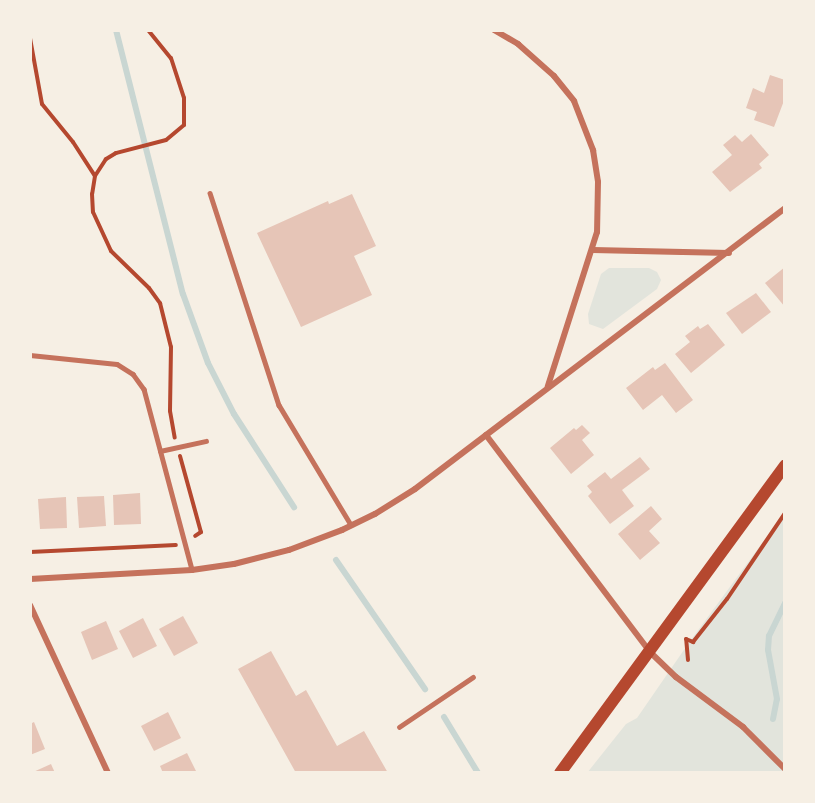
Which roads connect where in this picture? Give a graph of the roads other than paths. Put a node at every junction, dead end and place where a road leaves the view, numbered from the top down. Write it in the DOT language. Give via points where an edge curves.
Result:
graph roads {
  1 [pos="494,30"];
  2 [pos="210,193"];
  3 [pos="785,208"];
  4 [pos="593,250"];
  5 [pos="729,253"];
  6 [pos="30,355"];
  7 [pos="548,387"];
  8 [pos="486,435"];
  9 [pos="206,441"];
  10 [pos="160,451"];
  11 [pos="785,466"];
  12 [pos="351,525"];
  13 [pos="192,570"];
  14 [pos="30,579"];
  15 [pos="30,605"];
  16 [pos="650,652"];
  17 [pos="473,677"];
  18 [pos="399,727"];
  19 [pos="785,769"];
  20 [pos="108,773"];
  21 [pos="560,773"];
  1 -- 4 [label="street" via="537,58 574,101 584,120 598,182"];
  2 -- 12 [label="lane" via="279,405"];
  3 -- 5 [label="street"];
  4 -- 5 [label="street"];
  4 -- 7 [label="street"];
  5 -- 7 [label="street"];
  6 -- 10 [label="lane" via="102,361 117,364 133,374 144,389"];
  7 -- 8 [label="street"];
  8 -- 12 [label="street" via="415,489"];
  8 -- 16 [label="street"];
  9 -- 10 [label="lane"];
  10 -- 13 [label="lane"];
  11 -- 16 [label="main road"];
  12 -- 13 [label="street" via="289,550"];
  13 -- 14 [label="street"];
  15 -- 20 [label="street"];
  16 -- 19 [label="street" via="676,677 743,727"];
  16 -- 21 [label="main road"];
  17 -- 18 [label="lane"];
}
